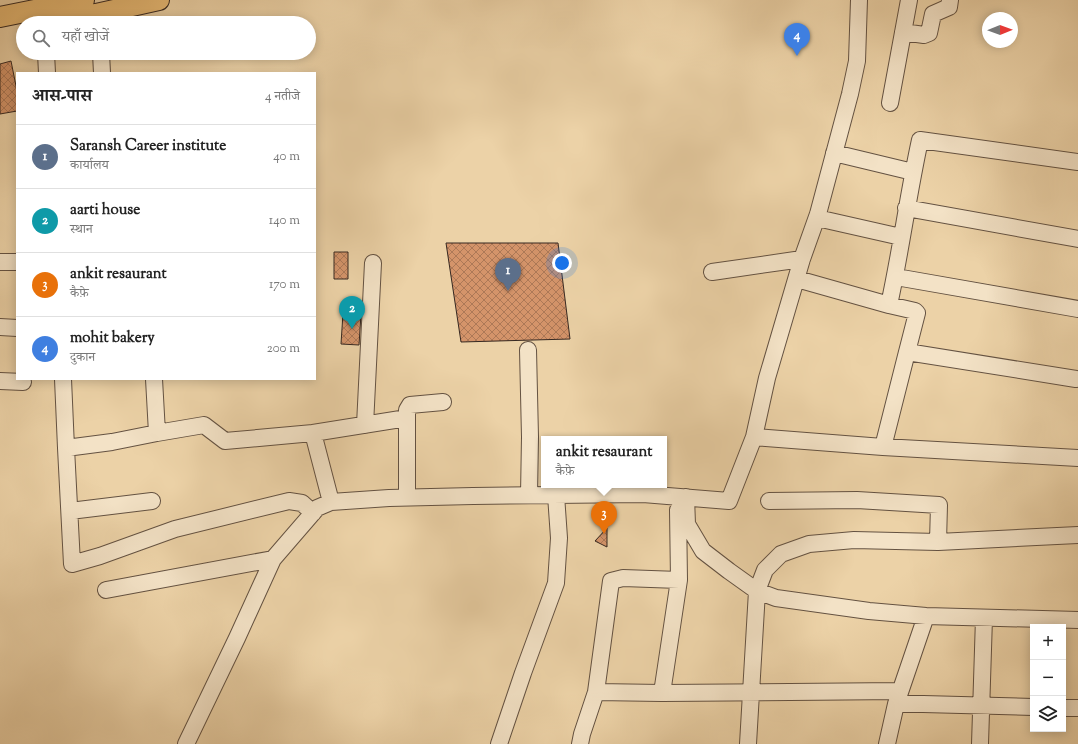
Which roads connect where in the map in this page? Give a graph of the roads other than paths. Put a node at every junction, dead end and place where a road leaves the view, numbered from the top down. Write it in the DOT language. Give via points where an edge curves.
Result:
graph roads {
  1 [pos="859,0"];
  2 [pos="909,0"];
  3 [pos="950,0"];
  4 [pos="149,1"];
  5 [pos="92,12"];
  6 [pos="16,16"];
  7 [pos="18,16"];
  8 [pos="73,16"];
  9 [pos="0,17"];
  10 [pos="16,27"];
  11 [pos="0,30"];
  12 [pos="903,32"];
  13 [pos="46,60"];
  14 [pos="101,60"];
  15 [pos="47,72"];
  16 [pos="102,72"];
  17 [pos="890,103"];
  18 [pos="834,153"];
  19 [pos="1078,162"];
  20 [pos="913,172"];
  21 [pos="906,208"];
  22 [pos="817,218"];
  23 [pos="901,237"];
  24 [pos="1078,239"];
  25 [pos="802,259"];
  26 [pos="0,262"];
  27 [pos="16,262"];
  28 [pos="373,263"];
  29 [pos="712,272"];
  30 [pos="896,277"];
  31 [pos="797,279"];
  32 [pos="889,305"];
  33 [pos="1078,310"];
  34 [pos="0,327"];
  35 [pos="16,328"];
  36 [pos="528,350"];
  37 [pos="907,352"];
  38 [pos="1077,375"];
  39 [pos="63,380"];
  40 [pos="154,380"];
  41 [pos="0,382"];
  42 [pos="23,382"];
  43 [pos="443,402"];
  44 [pos="407,418"];
  45 [pos="365,425"];
  46 [pos="157,433"];
  47 [pos="313,433"];
  48 [pos="754,437"];
  49 [pos="882,447"];
  50 [pos="66,448"];
  51 [pos="1078,458"];
  52 [pos="529,495"];
  53 [pos="556,495"];
  54 [pos="682,497"];
  55 [pos="407,498"];
  56 [pos="152,501"];
  57 [pos="768,501"];
  58 [pos="331,502"];
  59 [pos="70,510"];
  60 [pos="313,513"];
  61 [pos="1078,535"];
  62 [pos="938,542"];
  63 [pos="273,559"];
  64 [pos="679,580"];
  65 [pos="106,590"];
  66 [pos="757,591"];
  67 [pos="926,616"];
  68 [pos="984,618"];
  69 [pos="1078,620"];
  70 [pos="596,692"];
  71 [pos="751,692"];
  72 [pos="662,693"];
  73 [pos="898,698"];
  74 [pos="981,706"];
  75 [pos="1030,708"];
  76 [pos="1066,708"];
  77 [pos="1078,708"];
  78 [pos="186,744"];
  79 [pos="499,744"];
  80 [pos="580,744"];
  81 [pos="748,744"];
  82 [pos="887,744"];
  83 [pos="980,744"];
  1 -- 18 [label="street" via="857,61"];
  2 -- 12 [label="street"];
  3 -- 12 [label="street" via="949,7 933,14 929,33 924,36"];
  4 -- 5 [label="main road"];
  5 -- 7 [label="main road"];
  5 -- 8 [label="main road"];
  6 -- 9 [label="main road"];
  10 -- 11 [label="main road"];
  12 -- 17 [label="street"];
  13 -- 15 [label="street"];
  14 -- 16 [label="street"];
  18 -- 20 [label="street"];
  18 -- 22 [label="street"];
  19 -- 20 [label="street" via="920,140"];
  20 -- 21 [label="street"];
  21 -- 23 [label="street"];
  21 -- 24 [label="street"];
  22 -- 23 [label="street"];
  22 -- 25 [label="street"];
  23 -- 30 [label="street"];
  25 -- 29 [label="street"];
  25 -- 31 [label="street"];
  26 -- 27 [label="street"];
  28 -- 45 [label="street"];
  30 -- 32 [label="street"];
  30 -- 33 [label="street"];
  31 -- 32 [label="street"];
  31 -- 48 [label="street" via="767,378"];
  32 -- 37 [label="street" via="917,313"];
  34 -- 35 [label="street"];
  36 -- 52 [label="street"];
  37 -- 38 [label="street"];
  37 -- 49 [label="street"];
  39 -- 50 [label="street"];
  40 -- 46 [label="street"];
  41 -- 42 [label="street"];
  43 -- 44 [label="street" via="410,405"];
  44 -- 45 [label="street"];
  44 -- 55 [label="street"];
  45 -- 47 [label="street"];
  46 -- 47 [label="street" via="204,424 225,441"];
  46 -- 50 [label="street"];
  47 -- 58 [label="street"];
  48 -- 49 [label="street"];
  48 -- 54 [label="street" via="728,501"];
  49 -- 51 [label="street"];
  50 -- 59 [label="street"];
  52 -- 53 [label="street"];
  52 -- 55 [label="street"];
  53 -- 54 [label="street" via="643,494"];
  53 -- 79 [label="street" via="559,538 556,583"];
  54 -- 64 [label="street"];
  54 -- 66 [label="street" via="686,524 703,551"];
  55 -- 58 [label="street"];
  56 -- 59 [label="street"];
  57 -- 62 [label="street" via="857,500 939,504"];
  58 -- 60 [label="street" via="317,508"];
  59 -- 60 [label="street" via="72,564 175,529 288,501 302,503"];
  60 -- 63 [label="street"];
  61 -- 62 [label="street"];
  62 -- 66 [label="street" via="854,540 809,544 781,554 765,570"];
  63 -- 65 [label="street"];
  63 -- 78 [label="street"];
  64 -- 70 [label="street" via="623,578 611,581"];
  64 -- 72 [label="street"];
  66 -- 67 [label="street" via="776,598"];
  66 -- 71 [label="street"];
  67 -- 68 [label="street"];
  67 -- 73 [label="street"];
  68 -- 69 [label="street"];
  68 -- 74 [label="street"];
  70 -- 72 [label="street"];
  70 -- 80 [label="street"];
  71 -- 72 [label="street"];
  71 -- 73 [label="street"];
  71 -- 81 [label="street"];
  73 -- 74 [label="street" via="923,704"];
  73 -- 82 [label="street"];
  74 -- 75 [label="street"];
  74 -- 83 [label="street"];
  76 -- 77 [label="street"];
}
